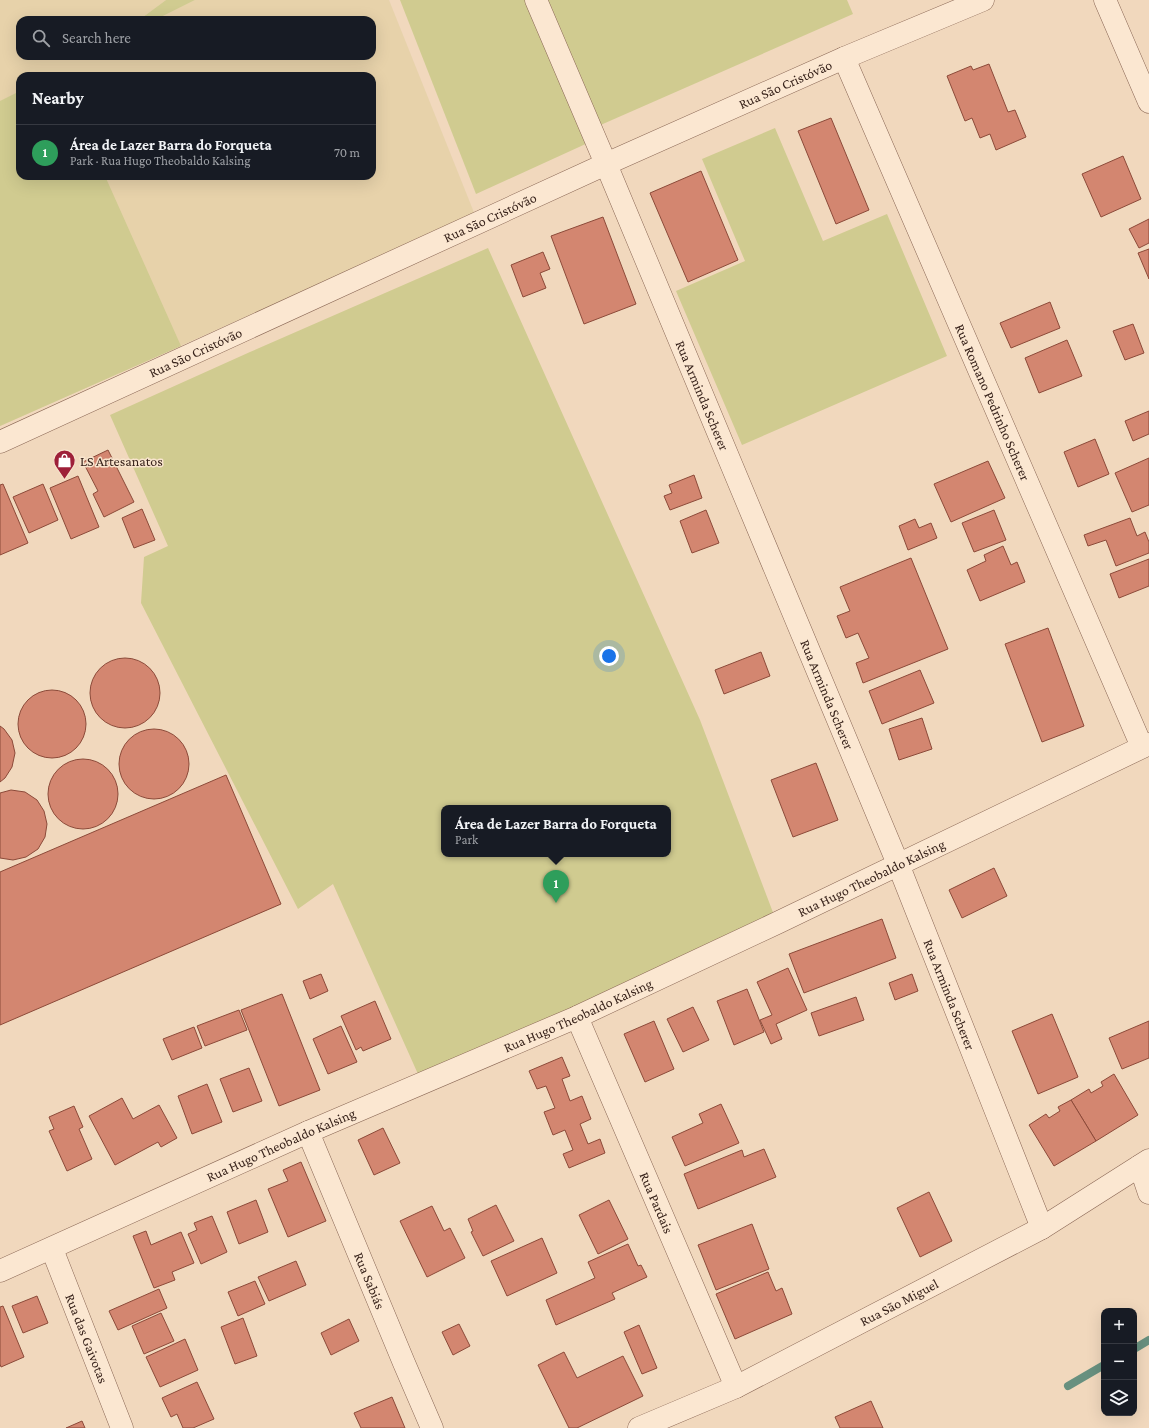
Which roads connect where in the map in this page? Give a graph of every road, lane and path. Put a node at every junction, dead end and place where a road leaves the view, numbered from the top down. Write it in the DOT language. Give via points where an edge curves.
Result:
graph roads {
  1 [pos="536,0"];
  2 [pos="983,0"];
  3 [pos="1105,0"];
  4 [pos="844,58"];
  5 [pos="1149,102"];
  6 [pos="606,164"];
  7 [pos="0,442"];
  8 [pos="1146,745"];
  9 [pos="898,864"];
  10 [pos="577,1017"];
  11 [pos="308,1132"];
  12 [pos="1144,1163"];
  13 [pos="1149,1193"];
  14 [pos="1042,1228"];
  15 [pos="52,1249"];
  16 [pos="0,1272"];
  17 [pos="736,1387"];
  18 [pos="122,1428"];
  19 [pos="432,1428"];
  20 [pos="639,1428"];
  1 -- 6 [label="street, Rua Arminda Scherer"];
  2 -- 4 [label="street, Rua São Cristóvão"];
  3 -- 5 [label="street"];
  4 -- 6 [label="street, Rua São Cristóvão"];
  4 -- 8 [label="street, Rua Romano Pedrinho Scherer"];
  6 -- 7 [label="street, Rua São Cristóvão"];
  6 -- 9 [label="street, Rua Arminda Scherer"];
  8 -- 9 [label="street, Rua Hugo Theobaldo Kalsing"];
  9 -- 10 [label="street, Rua Hugo Theobaldo Kalsing"];
  9 -- 14 [label="street, Rua Arminda Scherer"];
  10 -- 11 [label="street, Rua Hugo Theobaldo Kalsing"];
  10 -- 17 [label="street, Rua Pardais"];
  11 -- 15 [label="street, Rua Hugo Theobaldo Kalsing"];
  11 -- 19 [label="street, Rua Sabiás"];
  12 -- 13 [label="street"];
  12 -- 14 [label="street, Rua São Miguel"];
  14 -- 17 [label="street, Rua São Miguel"];
  15 -- 16 [label="street, Rua Hugo Theobaldo Kalsing"];
  15 -- 18 [label="street, Rua das Gaivotas"];
  17 -- 20 [label="street, Rua São Miguel"];
}
